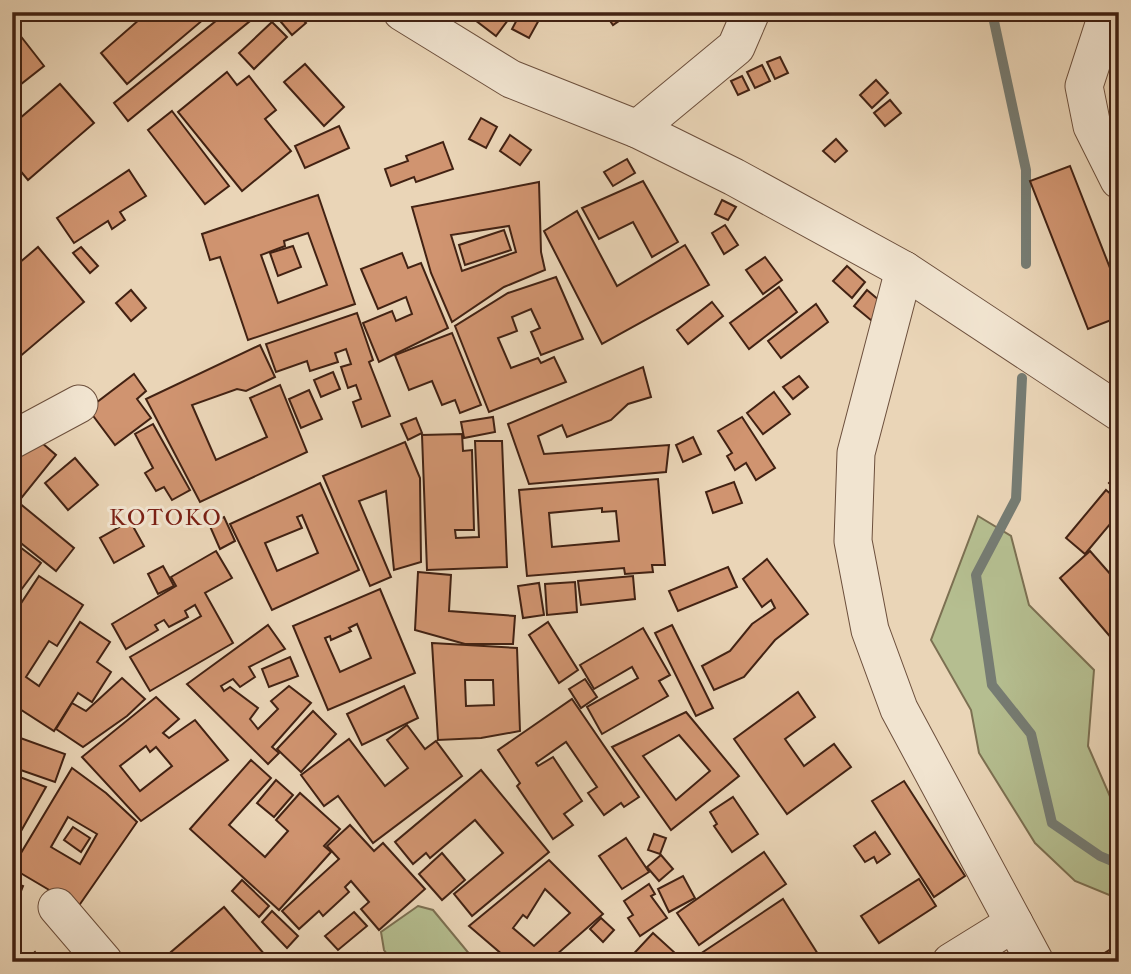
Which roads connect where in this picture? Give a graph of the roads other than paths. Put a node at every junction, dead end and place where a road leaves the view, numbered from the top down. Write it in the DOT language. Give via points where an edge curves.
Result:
graph roads {
  1 [pos="402,12"];
  2 [pos="751,12"];
  3 [pos="1108,12"];
  4 [pos="637,129"];
  5 [pos="1119,180"];
  6 [pos="904,270"];
  7 [pos="79,404"];
  8 [pos="1119,412"];
  9 [pos="12,440"];
  10 [pos="57,907"];
  11 [pos="1014,923"];
  12 [pos="104,962"];
  13 [pos="951,962"];
  14 [pos="1035,962"];
  1 -- 4 [label="street" via="511,79"];
  2 -- 4 [label="street" via="736,47"];
  3 -- 5 [label="street" via="1084,86 1092,126"];
  4 -- 6 [label="street"];
  6 -- 8 [label="street"];
  6 -- 11 [label="street" via="856,453 853,541 870,630 899,709"];
  7 -- 9 [label="street"];
  10 -- 12 [label="street"];
  11 -- 13 [label="street"];
  11 -- 14 [label="street"];
}
